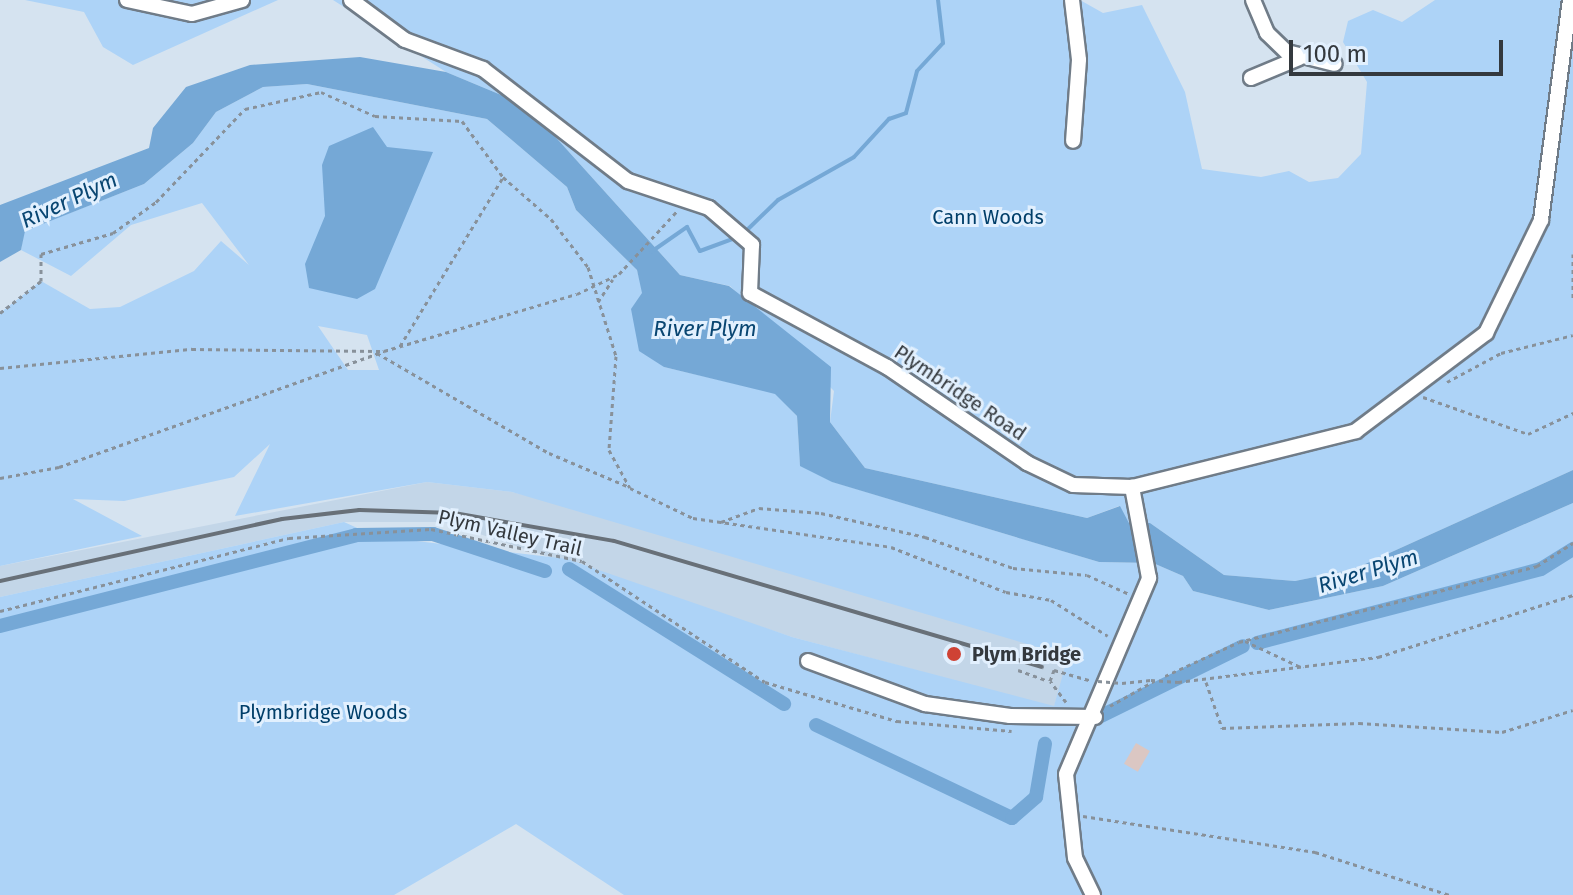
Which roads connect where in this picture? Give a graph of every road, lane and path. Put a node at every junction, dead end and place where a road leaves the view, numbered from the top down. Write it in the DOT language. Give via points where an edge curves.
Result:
graph roads {
  1 [pos="127,0"];
  2 [pos="242,0"];
  3 [pos="351,0"];
  4 [pos="1072,0"];
  5 [pos="1253,0"];
  6 [pos="1570,0"];
  7 [pos="1299,58"];
  8 [pos="1335,64"];
  9 [pos="1251,78"];
  10 [pos="1073,141"];
  11 [pos="503,177"];
  12 [pos="686,201"];
  13 [pos="1573,254"];
  14 [pos="617,275"];
  15 [pos="593,286"];
  16 [pos="1573,300"];
  17 [pos="598,302"];
  18 [pos="0,313"];
  19 [pos="1573,335"];
  20 [pos="400,346"];
  21 [pos="384,351"];
  22 [pos="377,353"];
  23 [pos="0,368"];
  24 [pos="1440,385"];
  25 [pos="1409,390"];
  26 [pos="1573,413"];
  27 [pos="0,478"];
  28 [pos="1132,487"];
  29 [pos="630,488"];
  30 [pos="721,522"];
  31 [pos="1573,543"];
  32 [pos="1573,595"];
  33 [pos="1143,601"];
  34 [pos="0,611"];
  35 [pos="1245,641"];
  36 [pos="1124,648"];
  37 [pos="808,661"];
  38 [pos="1306,669"];
  39 [pos="1018,670"];
  40 [pos="1165,676"];
  41 [pos="1050,681"];
  42 [pos="1153,681"];
  43 [pos="1206,682"];
  44 [pos="1108,707"];
  45 [pos="1573,710"];
  46 [pos="1064,715"];
  47 [pos="1095,717"];
  48 [pos="1027,729"];
  49 [pos="1069,812"];
  50 [pos="1093,895"];
  51 [pos="1450,895"];
  1 -- 2 [label="street" via="192,14"];
  3 -- 12 [label="street, Plymbridge Road" via="405,40 483,69 628,181"];
  4 -- 10 [label="street" via="1080,72"];
  5 -- 7 [label="street" via="1267,33"];
  6 -- 25 [label="street, Plymbridge Road" via="1541,220 1486,333"];
  7 -- 8 [label="street"];
  7 -- 9 [label="street"];
  11 -- 15 [label="path" via="551,219 588,267"];
  11 -- 18 [label="path" via="462,121 375,116 321,92 245,109 156,202 113,233 41,254 41,281"];
  11 -- 20 [label="path"];
  12 -- 14 [label="path"];
  12 -- 28 [label="street, Plymbridge Road" via="709,208 752,245 750,293 887,367 1027,463 1073,485 1098,481"];
  13 -- 16 [label="path"];
  14 -- 15 [label="path"];
  14 -- 17 [label="path"];
  15 -- 17 [label="path"];
  15 -- 20 [label="path"];
  17 -- 29 [label="path" via="618,388 609,450 614,470"];
  19 -- 24 [label="path" via="1501,353"];
  20 -- 21 [label="path"];
  21 -- 22 [label="path"];
  21 -- 23 [label="path" via="192,349"];
  22 -- 27 [label="path" via="59,467"];
  22 -- 29 [label="path" via="549,453"];
  25 -- 26 [label="path" via="1528,434"];
  25 -- 28 [label="street, Plymbridge Road" via="1356,431"];
  28 -- 33 [label="street" via="1149,578"];
  29 -- 30 [label="path" via="655,505"];
  30 -- 33 [label="path" via="759,508 821,513 925,537 1013,568 1087,575"];
  30 -- 36 [label="path" via="891,547 1006,592 1051,600"];
  31 -- 35 [label="path" via="1537,566"];
  32 -- 38 [label="path" via="1378,657"];
  33 -- 36 [label="street"];
  34 -- 48 [label="path, Plym Valley Trail" via="289,538 431,529 582,561 765,682 897,721"];
  35 -- 38 [label="path"];
  35 -- 40 [label="path"];
  36 -- 47 [label="street"];
  37 -- 46 [label="street" via="925,704"];
  38 -- 43 [label="path"];
  39 -- 41 [label="path"];
  41 -- 42 [label="path, bridge" via="1054,670 1098,681"];
  41 -- 46 [label="path" via="1068,703"];
  42 -- 43 [label="path, bridge"];
  42 -- 44 [label="path"];
  43 -- 45 [label="path" via="1222,728 1359,723 1502,732"];
  46 -- 47 [label="street"];
  47 -- 49 [label="street" via="1066,774"];
  49 -- 50 [label="street" via="1075,858"];
  49 -- 51 [label="path" via="1125,827 1315,852"];
}
